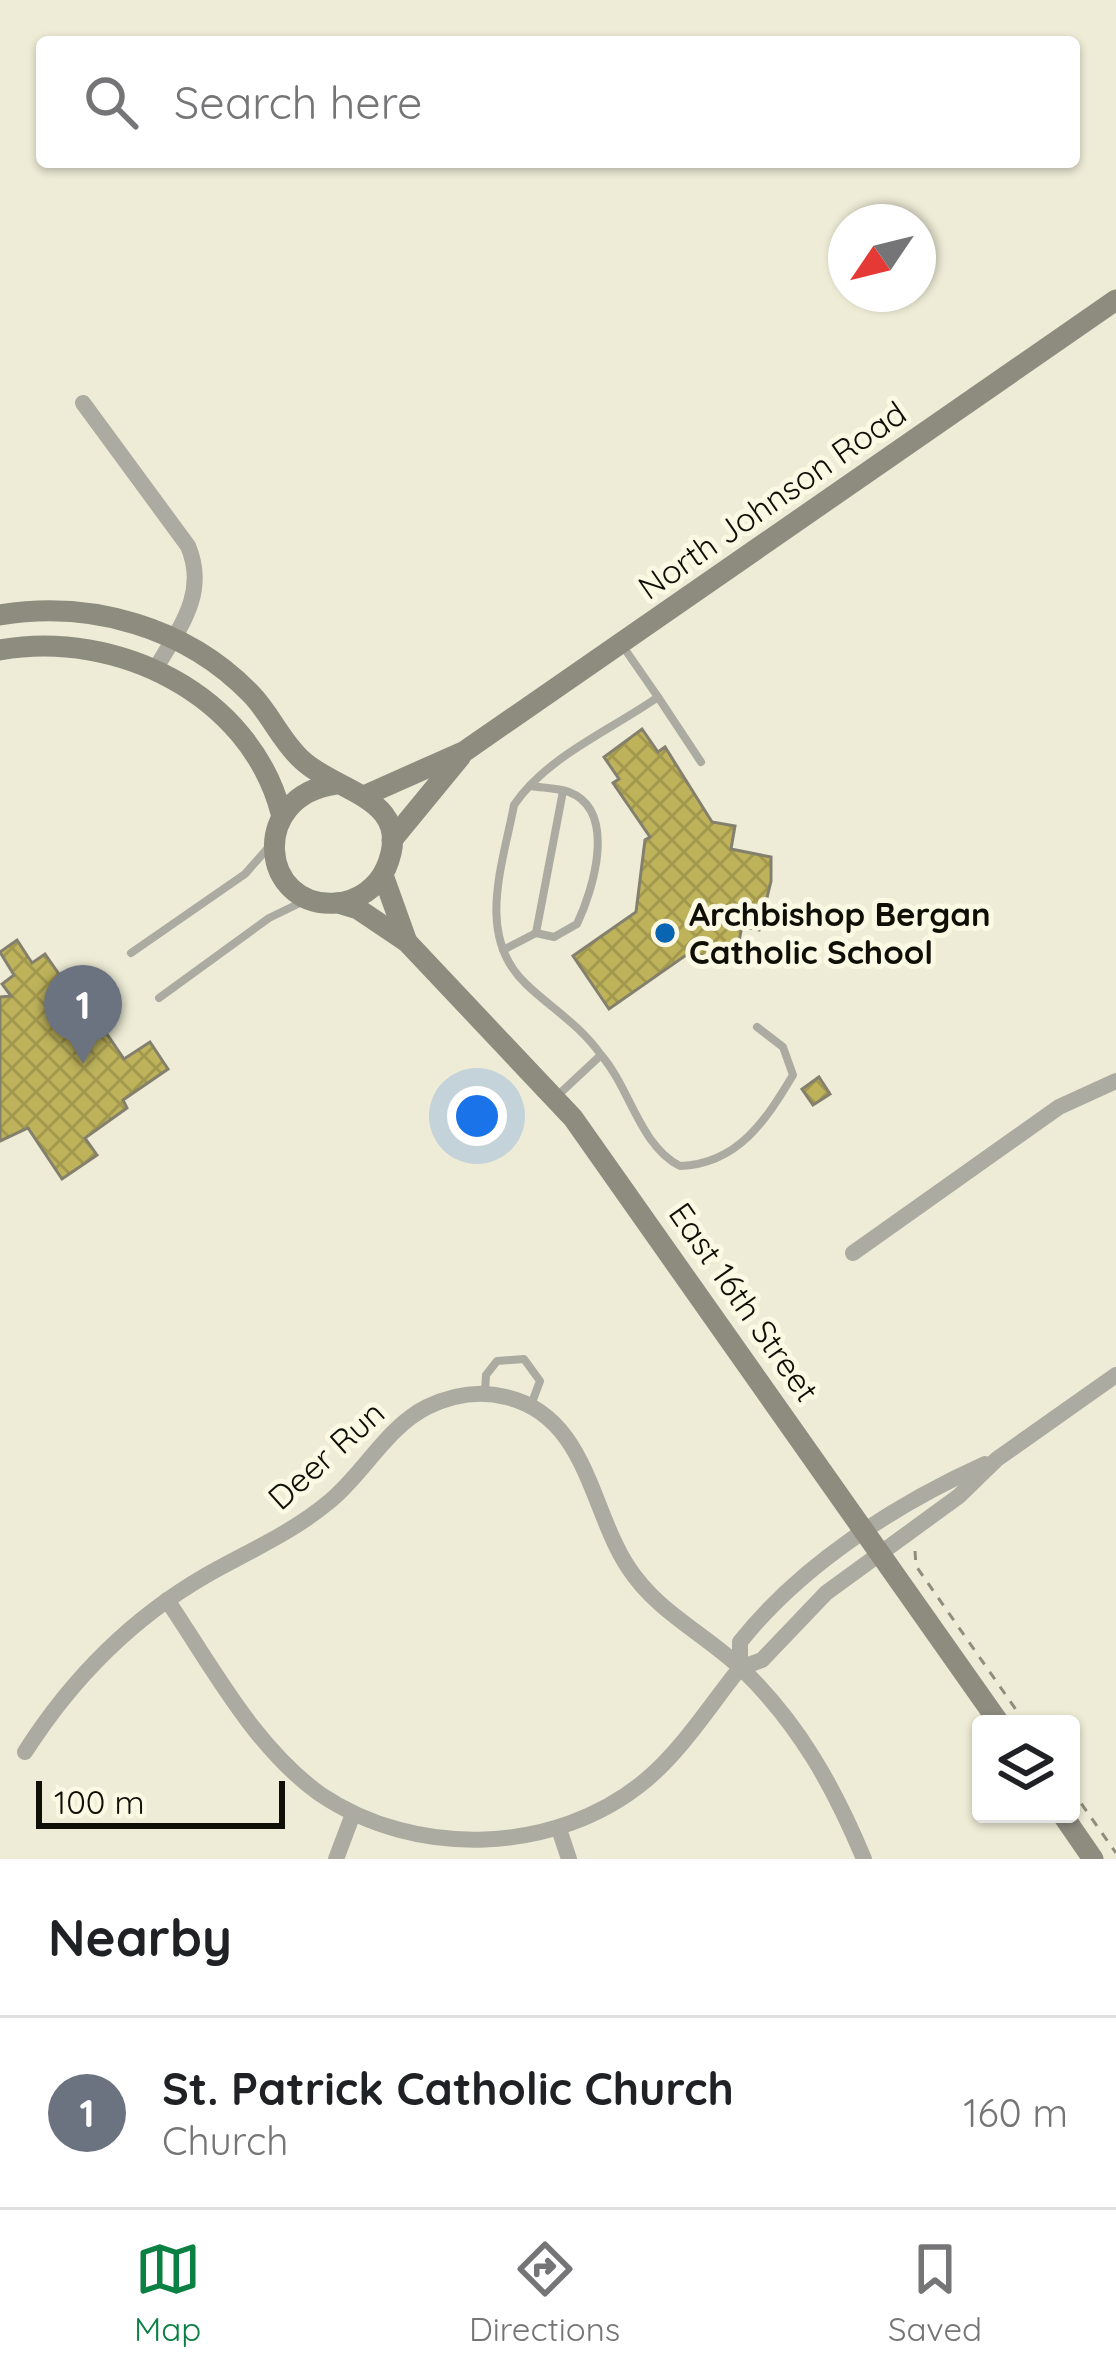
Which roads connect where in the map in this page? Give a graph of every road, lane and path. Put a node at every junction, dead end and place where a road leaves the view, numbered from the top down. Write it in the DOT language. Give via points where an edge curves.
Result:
graph roads {
  1 [pos="1116,300"];
  2 [pos="83,403"];
  3 [pos="0,615"];
  4 [pos="174,637"];
  5 [pos="621,644"];
  6 [pos="0,650"];
  7 [pos="155,668"];
  8 [pos="658,697"];
  9 [pos="465,752"];
  10 [pos="701,762"];
  11 [pos="336,784"];
  12 [pos="529,785"];
  13 [pos="563,791"];
  14 [pos="366,795"];
  15 [pos="281,813"];
  16 [pos="392,840"];
  17 [pos="273,843"];
  18 [pos="383,875"];
  19 [pos="310,898"];
  20 [pos="338,903"];
  21 [pos="536,933"];
  22 [pos="407,942"];
  23 [pos="503,950"];
  24 [pos="131,953"];
  25 [pos="159,998"];
  26 [pos="758,1027"];
  27 [pos="601,1054"];
  28 [pos="1116,1081"];
  29 [pos="555,1098"];
  30 [pos="853,1252"];
  31 [pos="1114,1381"];
  32 [pos="486,1394"];
  33 [pos="530,1406"];
  34 [pos="874,1543"];
  35 [pos="917,1546"];
  36 [pos="167,1600"];
  37 [pos="740,1667"];
  38 [pos="994,1715"];
  39 [pos="1020,1715"];
  40 [pos="25,1752"];
  41 [pos="1080,1802"];
  42 [pos="353,1814"];
  43 [pos="1068,1823"];
  44 [pos="559,1829"];
  45 [pos="1116,1853"];
  46 [pos="336,1859"];
  47 [pos="569,1859"];
  48 [pos="863,1859"];
  49 [pos="1093,1859"];
  1 -- 5 [label="main road, North Johnson Road"];
  2 -- 4 [label="street" via="198,569"];
  3 -- 4 [label="main road" via="83,611"];
  4 -- 7 [label="street"];
  4 -- 11 [label="main road" via="248,691 303,761"];
  5 -- 8 [label="lane"];
  5 -- 9 [label="main road, North Johnson Road"];
  6 -- 7 [label="main road" via="56,646"];
  7 -- 15 [label="main road" via="217,710 276,792"];
  8 -- 10 [label="lane"];
  8 -- 12 [label="lane"];
  9 -- 14 [label="main road, North Johnson Road"];
  9 -- 16 [label="main road, North Johnson Road"];
  11 -- 14 [label="main road"];
  11 -- 15 [label="main road" via="314,787"];
  12 -- 13 [label="lane"];
  12 -- 23 [label="lane" via="514,805 496,900"];
  13 -- 21 [label="lane"];
  13 -- 21 [label="lane" via="589,807 599,839 577,924 554,937"];
  14 -- 16 [label="main road" via="384,814"];
  15 -- 17 [label="main road"];
  16 -- 18 [label="main road"];
  17 -- 19 [label="main road" via="286,881"];
  17 -- 24 [label="lane" via="245,874"];
  18 -- 20 [label="main road" via="361,896"];
  18 -- 22 [label="main road, East 16th Street"];
  19 -- 20 [label="main road"];
  19 -- 25 [label="lane" via="268,918"];
  20 -- 22 [label="main road, East 16th Street"];
  21 -- 23 [label="lane"];
  22 -- 29 [label="main road, East 16th Street"];
  23 -- 27 [label="lane" via="514,972"];
  26 -- 27 [label="lane" via="783,1047 793,1075 742,1145 694,1166 658,1150"];
  27 -- 29 [label="lane"];
  28 -- 30 [label="street" via="1059,1107"];
  29 -- 34 [label="main road, East 16th Street"];
  31 -- 34 [label="street" via="997,1459 949,1480"];
  32 -- 33 [label="street, Deer Run"];
  32 -- 33 [label="lane" via="490,1367 524,1359 540,1381"];
  32 -- 36 [label="street, Deer Run" via="425,1408 328,1503"];
  33 -- 37 [label="street, Deer Run" via="579,1455 606,1526 656,1604"];
  34 -- 37 [label="street" via="762,1660"];
  34 -- 37 [label="street" via="782,1593 740,1642"];
  34 -- 38 [label="main road, East 16th Street"];
  35 -- 39 [label="path" via="916,1566"];
  36 -- 40 [label="street, Deer Run" via="99,1657"];
  36 -- 42 [label="street" via="277,1753"];
  37 -- 44 [label="street" via="647,1780"];
  37 -- 48 [label="street, Deer Run" via="817,1760"];
  41 -- 45 [label="path"];
  42 -- 44 [label="street" via="465,1843"];
  42 -- 46 [label="street"];
  43 -- 49 [label="main road"];
  44 -- 47 [label="street"];
}
